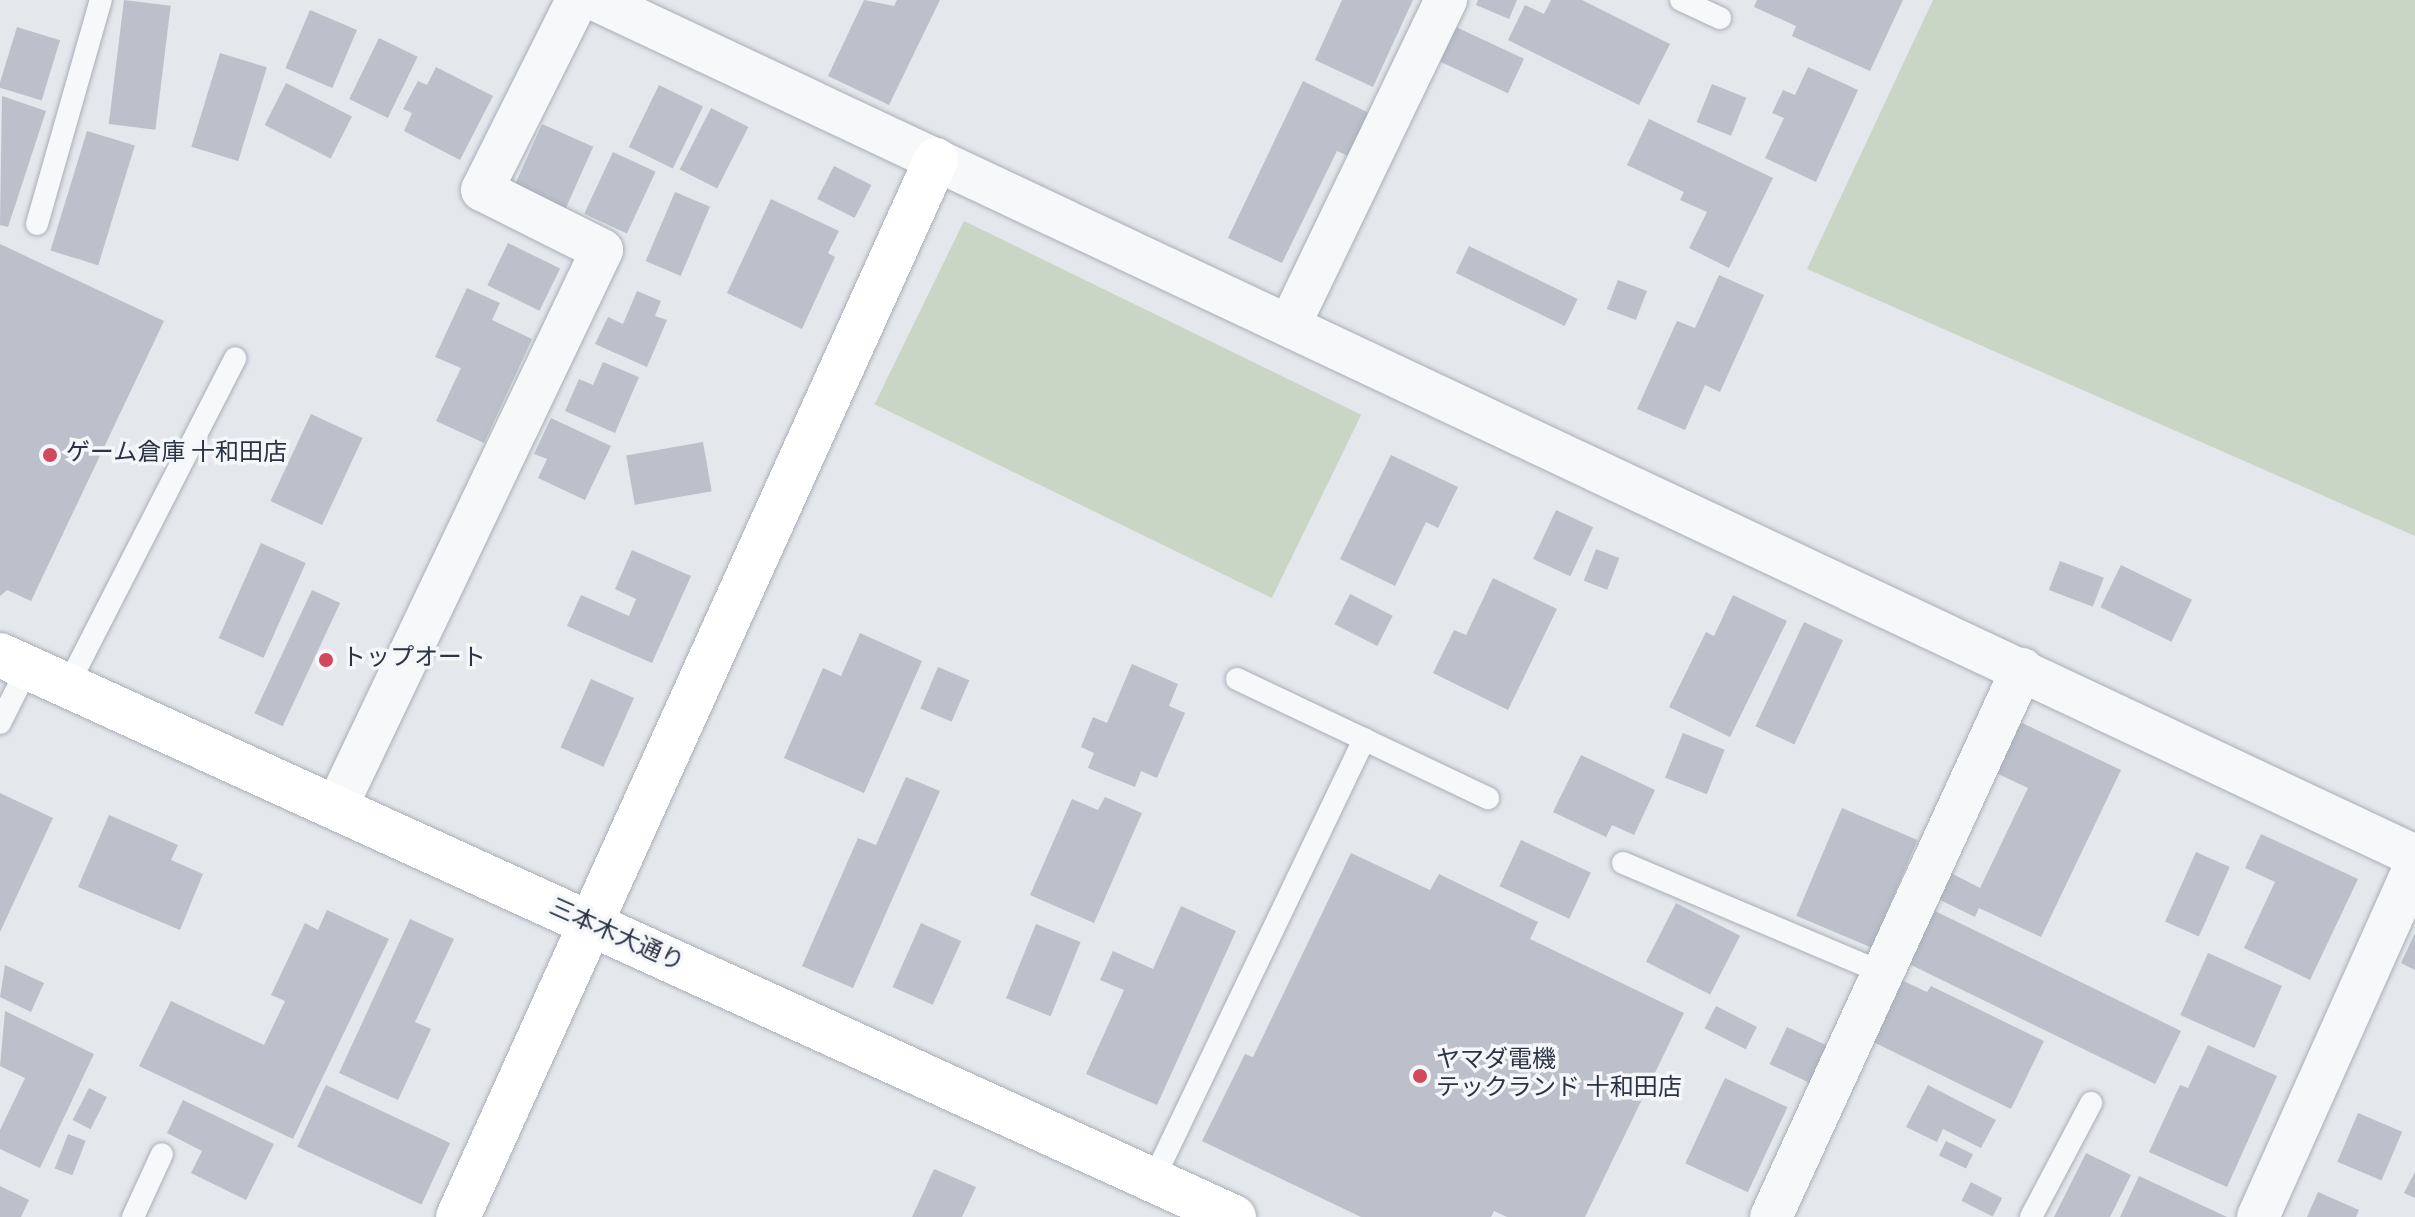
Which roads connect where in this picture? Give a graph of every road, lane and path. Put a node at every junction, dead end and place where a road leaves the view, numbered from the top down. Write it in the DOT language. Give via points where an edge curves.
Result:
graph roads {
  1 [pos="101,0"];
  2 [pos="577,0"];
  3 [pos="596,0"];
  4 [pos="1446,0"];
  5 [pos="1681,0"];
  6 [pos="1720,18"];
  7 [pos="936,160"];
  8 [pos="37,224"];
  9 [pos="1290,324"];
  10 [pos="235,358"];
  11 [pos="14,661"];
  12 [pos="2022,669"];
  13 [pos="1237,679"];
  14 [pos="68,685"];
  15 [pos="0,723"];
  16 [pos="1364,739"];
  17 [pos="1488,798"];
  18 [pos="336,808"];
  19 [pos="2415,856"];
  20 [pos="1623,863"];
  21 [pos="2415,866"];
  22 [pos="593,927"];
  23 [pos="1883,973"];
  24 [pos="2091,1103"];
  25 [pos="162,1154"];
  26 [pos="1153,1180"];
  27 [pos="133,1217"];
  28 [pos="458,1217"];
  29 [pos="1234,1217"];
  30 [pos="1771,1217"];
  31 [pos="2031,1217"];
  32 [pos="2258,1217"];
  1 -- 8 [label="lane"];
  2 -- 18 [label="street" via="482,190 602,250"];
  3 -- 7 [label="street"];
  4 -- 9 [label="street"];
  5 -- 6 [label="lane"];
  7 -- 9 [label="street"];
  7 -- 22 [label="main road"];
  9 -- 12 [label="street"];
  10 -- 14 [label="lane"];
  11 -- 14 [label="main road, 三本木大通り"];
  11 -- 15 [label="lane"];
  12 -- 19 [label="street"];
  12 -- 23 [label="street"];
  13 -- 16 [label="lane"];
  14 -- 18 [label="main road, 三本木大通り"];
  16 -- 17 [label="lane"];
  16 -- 26 [label="lane"];
  18 -- 22 [label="main road, 三本木大通り"];
  20 -- 23 [label="lane"];
  21 -- 32 [label="street"];
  22 -- 26 [label="main road, 三本木大通り"];
  22 -- 28 [label="main road"];
  23 -- 30 [label="street"];
  24 -- 31 [label="lane"];
  25 -- 27 [label="lane"];
  26 -- 29 [label="main road, 三本木大通り"];
}
